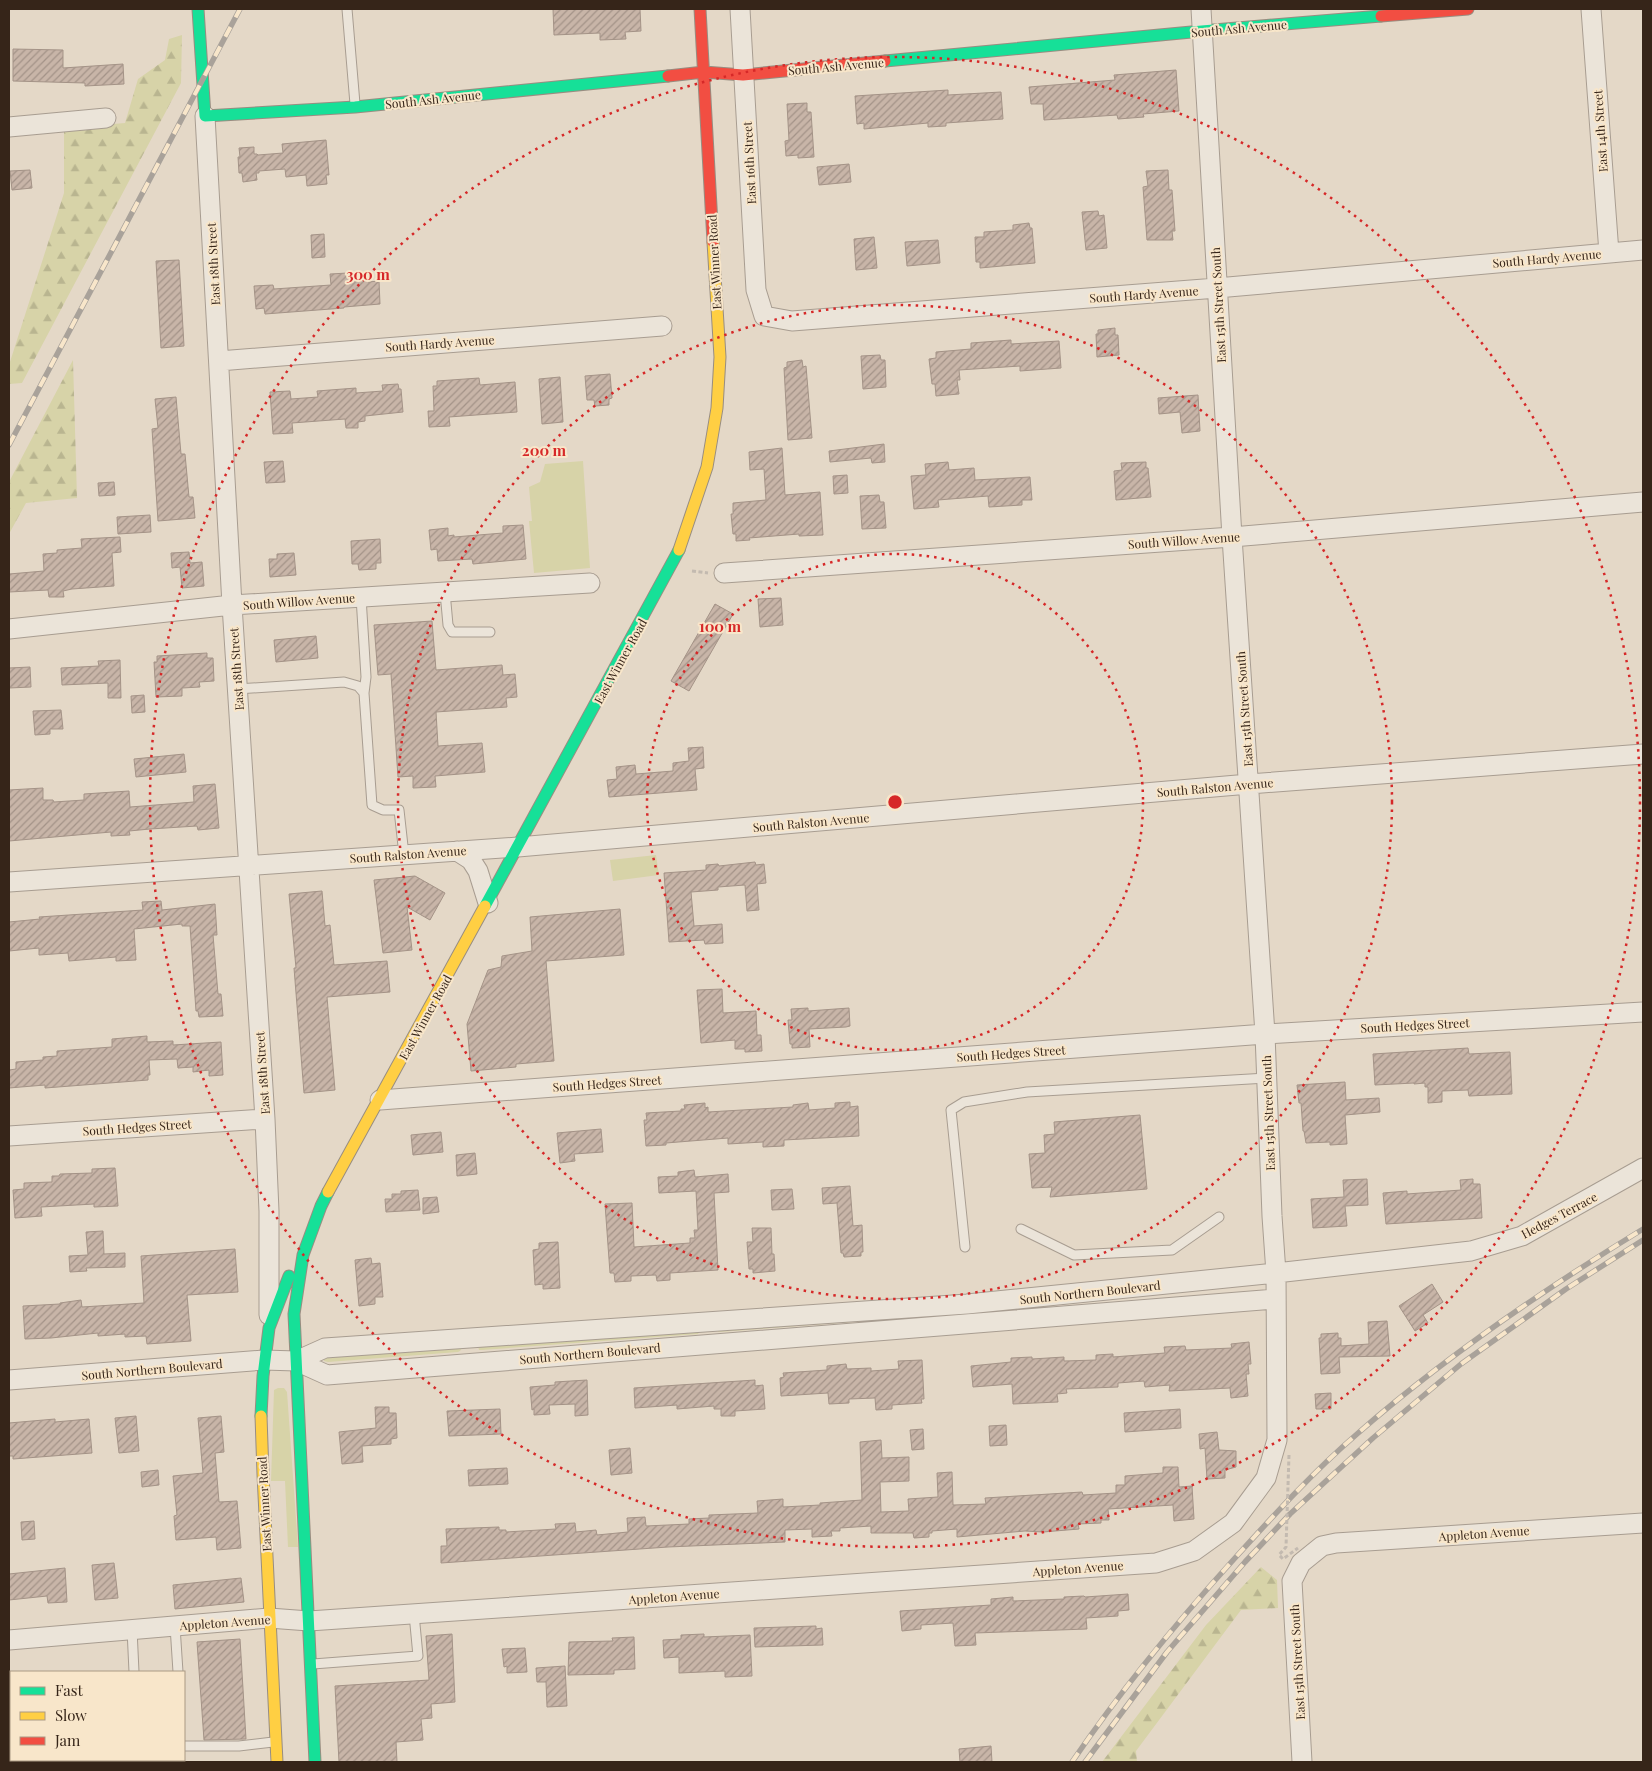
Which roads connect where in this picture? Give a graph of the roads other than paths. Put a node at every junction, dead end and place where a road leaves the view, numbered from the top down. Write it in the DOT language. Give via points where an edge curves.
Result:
graph roads {
  1 [pos="198,9"];
  2 [pos="347,9"];
  3 [pos="700,9"];
  4 [pos="740,9"];
  5 [pos="1201,9"];
  6 [pos="1468,9"];
  7 [pos="1592,9"];
  8 [pos="1202,31"];
  9 [pos="704,72"];
  10 [pos="743,74"];
  11 [pos="355,107"];
  12 [pos="205,116"];
  13 [pos="106,118"];
  14 [pos="9,127"];
  15 [pos="1643,250"];
  16 [pos="1609,253"];
  17 [pos="1217,288"];
  18 [pos="764,316"];
  19 [pos="662,326"];
  20 [pos="219,361"];
  21 [pos="1643,502"];
  22 [pos="1232,537"];
  23 [pos="724,573"];
  24 [pos="590,583"];
  25 [pos="445,592"];
  26 [pos="361,597"];
  27 [pos="232,605"];
  28 [pos="9,629"];
  29 [pos="490,632"];
  30 [pos="237,689"];
  31 [pos="364,693"];
  32 [pos="1643,754"];
  33 [pos="1249,784"];
  34 [pos="518,847"];
  35 [pos="457,851"];
  36 [pos="404,855"];
  37 [pos="249,866"];
  38 [pos="9,882"];
  39 [pos="488,903"];
  40 [pos="1643,1012"];
  41 [pos="1266,1034"];
  42 [pos="1267,1078"];
  43 [pos="380,1100"];
  44 [pos="265,1119"];
  45 [pos="9,1136"];
  46 [pos="1643,1168"];
  47 [pos="1219,1218"];
  48 [pos="1021,1229"];
  49 [pos="965,1247"];
  50 [pos="1471,1251"];
  51 [pos="302,1255"];
  52 [pos="1276,1274"];
  53 [pos="1276,1299"];
  54 [pos="708,1322"];
  55 [pos="269,1328"];
  56 [pos="468,1338"];
  57 [pos="710,1344"];
  58 [pos="264,1360"];
  59 [pos="296,1361"];
  60 [pos="470,1363"];
  61 [pos="9,1380"];
  62 [pos="1277,1440"];
  63 [pos="1643,1523"];
  64 [pos="1299,1555"];
  65 [pos="414,1614"];
  66 [pos="269,1618"];
  67 [pos="309,1621"];
  68 [pos="175,1626"];
  69 [pos="132,1629"];
  70 [pos="9,1640"];
  71 [pos="311,1665"];
  72 [pos="134,1671"];
  73 [pos="178,1671"];
  74 [pos="276,1742"];
  75 [pos="185,1746"];
  76 [pos="276,1762"];
  77 [pos="315,1762"];
  78 [pos="1302,1762"];
  1 -- 12 [label="street, East 18th Street"];
  2 -- 11 [label="lane"];
  3 -- 9 [label="street, East Winner Road"];
  4 -- 10 [label="street, East 16th Street"];
  5 -- 8 [label="street, East 15th Street South"];
  6 -- 8 [label="street, South Ash Avenue"];
  7 -- 16 [label="street, East 14th Street"];
  8 -- 10 [label="street, South Ash Avenue"];
  8 -- 17 [label="street, East 15th Street South"];
  9 -- 10 [label="street, South Ash Avenue"];
  9 -- 11 [label="street, South Ash Avenue"];
  9 -- 34 [label="street, East Winner Road" via="720,357 717,408 707,467 677,556"];
  10 -- 18 [label="street, East 16th Street" via="756,290"];
  11 -- 12 [label="street, South Ash Avenue"];
  12 -- 20 [label="street, East 18th Street"];
  13 -- 14 [label="street"];
  15 -- 16 [label="street, South Hardy Avenue"];
  16 -- 17 [label="street, South Hardy Avenue"];
  17 -- 18 [label="street, South Hardy Avenue" via="792,321"];
  17 -- 22 [label="street, East 15th Street South"];
  19 -- 20 [label="street, South Hardy Avenue"];
  20 -- 27 [label="street, East 18th Street"];
  21 -- 22 [label="street, South Willow Avenue"];
  22 -- 23 [label="street, South Willow Avenue"];
  22 -- 33 [label="street, East 15th Street South"];
  24 -- 25 [label="street, South Willow Avenue"];
  25 -- 26 [label="street, South Willow Avenue"];
  25 -- 29 [label="lane" via="448,626 452,632"];
  26 -- 27 [label="street, South Willow Avenue"];
  26 -- 31 [label="lane"];
  27 -- 28 [label="street, South Willow Avenue"];
  27 -- 30 [label="street, East 18th Street"];
  30 -- 31 [label="lane" via="344,682 358,686"];
  30 -- 37 [label="street, East 18th Street"];
  31 -- 36 [label="lane" via="372,805 383,810 399,810"];
  32 -- 33 [label="street, South Ralston Avenue"];
  33 -- 34 [label="street, South Ralston Avenue"];
  33 -- 41 [label="street, East 15th Street South"];
  34 -- 35 [label="street, South Ralston Avenue"];
  34 -- 39 [label="street, East Winner Road"];
  35 -- 36 [label="street, South Ralston Avenue"];
  35 -- 39 [label="street" via="471,860 478,871"];
  36 -- 37 [label="street, South Ralston Avenue"];
  37 -- 38 [label="street, South Ralston Avenue"];
  37 -- 44 [label="street, East 18th Street"];
  39 -- 43 [label="street, East Winner Road"];
  40 -- 41 [label="street, South Hedges Street"];
  41 -- 42 [label="street, East 15th Street South"];
  41 -- 43 [label="street, South Hedges Street"];
  42 -- 49 [label="lane" via="1027,1092 964,1102 951,1110"];
  42 -- 52 [label="street, East 15th Street South"];
  43 -- 51 [label="street, East Winner Road" via="321,1206"];
  44 -- 45 [label="street, South Hedges Street"];
  44 -- 55 [label="street, East 18th Street"];
  46 -- 50 [label="street, Hedges Terrace" via="1522,1236"];
  47 -- 48 [label="lane" via="1172,1250 1074,1255"];
  50 -- 52 [label="street, South Northern Boulevard"];
  51 -- 55 [label="street, East Winner Road" via="293,1265"];
  51 -- 59 [label="street, East Winner Road" via="294,1314"];
  52 -- 53 [label="street, East 15th Street South"];
  52 -- 54 [label="street, South Northern Boulevard" via="966,1304"];
  53 -- 57 [label="street, South Northern Boulevard"];
  53 -- 62 [label="street, East 15th Street South"];
  54 -- 56 [label="street, South Northern Boulevard"];
  54 -- 57 [label="street"];
  55 -- 58 [label="street, East Winner Road"];
  56 -- 59 [label="street, South Northern Boulevard" via="325,1348"];
  56 -- 60 [label="street"];
  57 -- 60 [label="street, South Northern Boulevard"];
  58 -- 59 [label="street, South Northern Boulevard"];
  58 -- 61 [label="street, South Northern Boulevard"];
  58 -- 66 [label="street, East Winner Road" via="261,1433"];
  59 -- 60 [label="street, South Northern Boulevard" via="327,1374"];
  59 -- 67 [label="street, East Winner Road"];
  62 -- 65 [label="street, Appleton Avenue" via="1266,1478 1233,1523 1194,1552 1156,1563"];
  63 -- 64 [label="street, Appleton Avenue" via="1336,1543"];
  64 -- 78 [label="street, East 15th Street South" via="1292,1581"];
  65 -- 67 [label="street, Appleton Avenue"];
  65 -- 71 [label="lane" via="418,1656"];
  66 -- 67 [label="street, Appleton Avenue"];
  66 -- 68 [label="street, Appleton Avenue"];
  66 -- 74 [label="street, East Winner Road"];
  67 -- 71 [label="street, East Winner Road"];
  68 -- 69 [label="street, Appleton Avenue"];
  68 -- 73 [label="lane"];
  69 -- 70 [label="street, Appleton Avenue"];
  69 -- 72 [label="lane"];
  71 -- 77 [label="street, East Winner Road"];
  74 -- 75 [label="lane"];
  74 -- 76 [label="street, East Winner Road"];
}
